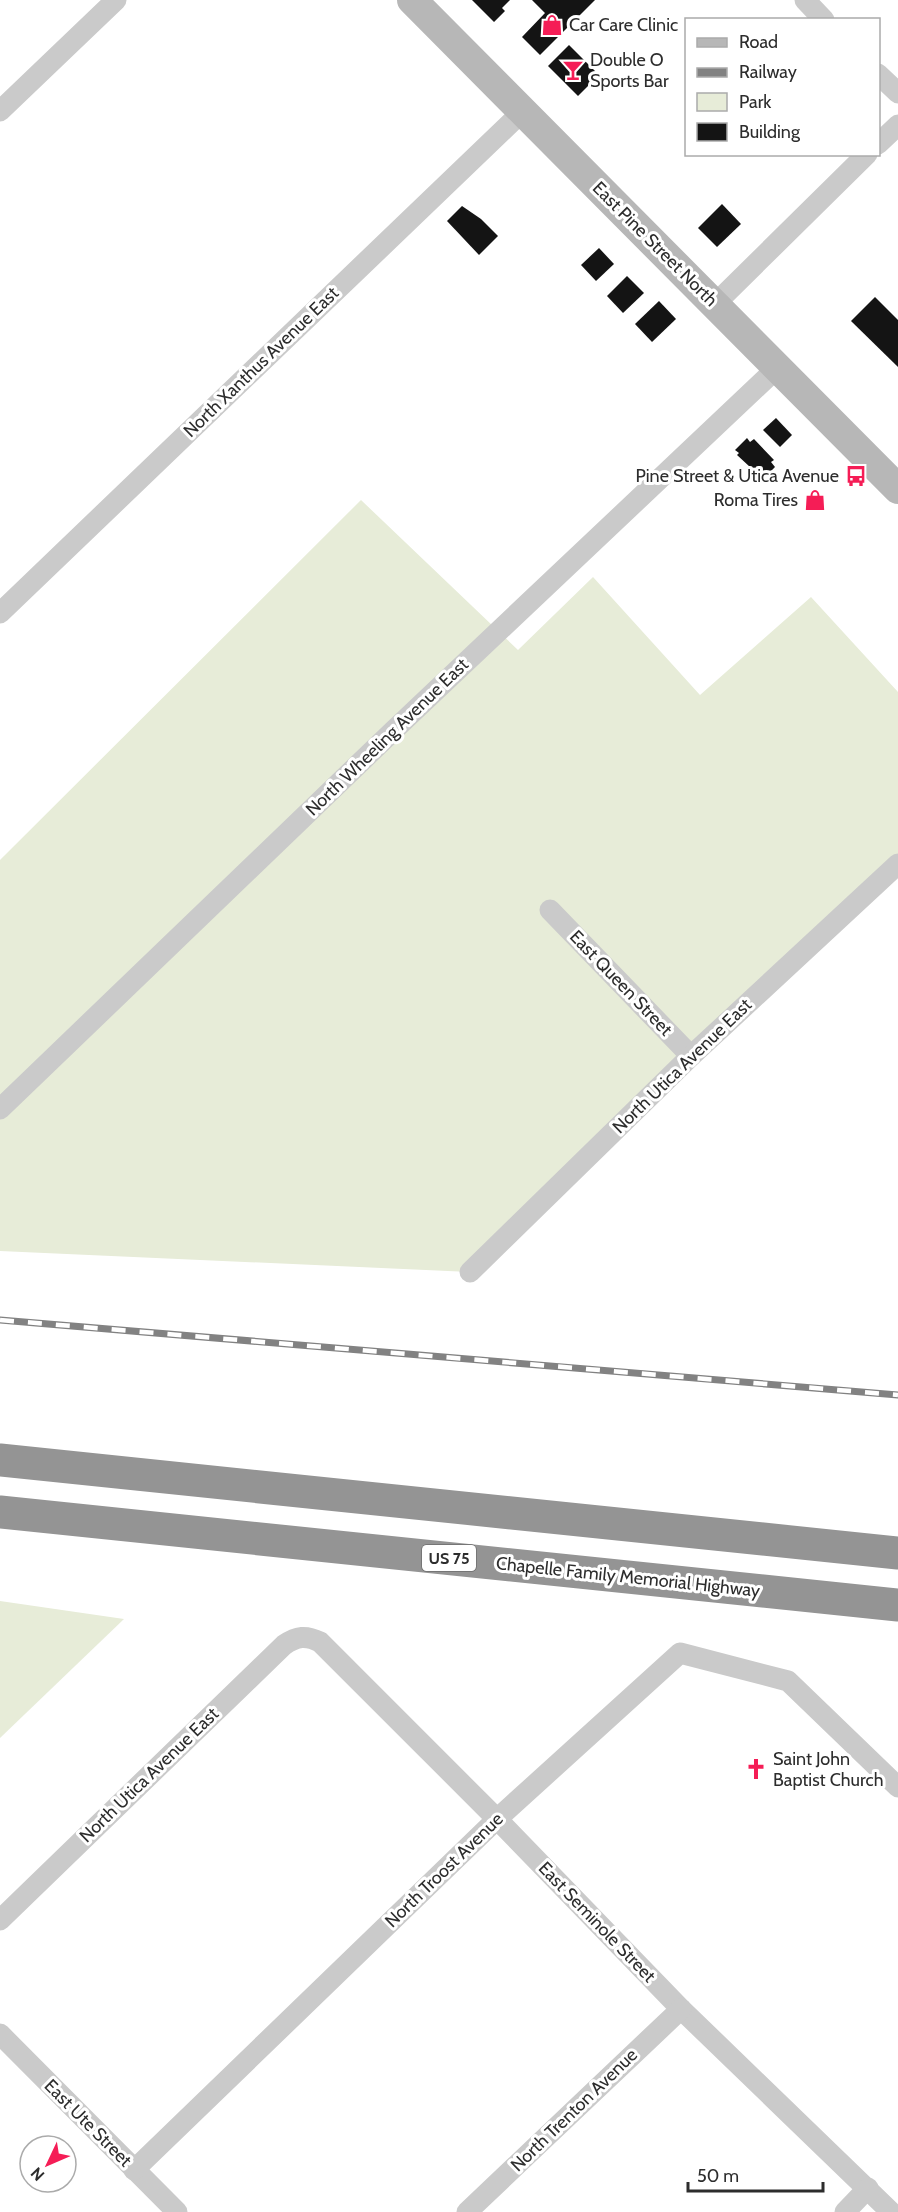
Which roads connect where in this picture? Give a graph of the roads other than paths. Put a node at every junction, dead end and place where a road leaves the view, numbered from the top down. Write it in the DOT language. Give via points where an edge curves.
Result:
graph roads {
  1 [pos="116,0"];
  2 [pos="412,0"];
  3 [pos="805,0"];
  4 [pos="822,18"];
  5 [pos="880,75"];
  6 [pos="898,93"];
  7 [pos="0,111"];
  8 [pos="522,112"];
  9 [pos="898,125"];
  10 [pos="880,143"];
  11 [pos="865,156"];
  12 [pos="715,304"];
  13 [pos="777,368"];
  14 [pos="898,489"];
  15 [pos="0,613"];
  16 [pos="898,864"];
  17 [pos="550,910"];
  18 [pos="691,1056"];
  19 [pos="0,1109"];
  20 [pos="470,1272"];
  21 [pos="0,1460"];
  22 [pos="0,1512"];
  23 [pos="898,1553"];
  24 [pos="898,1605"];
  25 [pos="303,1637"];
  26 [pos="898,1787"];
  27 [pos="497,1819"];
  28 [pos="0,1920"];
  29 [pos="681,2009"];
  30 [pos="0,2034"];
  31 [pos="134,2170"];
  32 [pos="868,2188"];
  33 [pos="177,2212"];
  34 [pos="467,2212"];
  35 [pos="845,2212"];
  36 [pos="891,2212"];
  1 -- 7 [label="street"];
  2 -- 8 [label="main road, East Pine Street North"];
  3 -- 4 [label="street"];
  5 -- 6 [label="street"];
  8 -- 12 [label="main road, East Pine Street North"];
  8 -- 15 [label="street, North Xanthus Avenue East"];
  9 -- 10 [label="street"];
  11 -- 12 [label="street"];
  12 -- 13 [label="main road, East Pine Street North"];
  13 -- 14 [label="main road, East Pine Street North"];
  13 -- 19 [label="street, North Wheeling Avenue East"];
  16 -- 18 [label="street, North Utica Avenue East"];
  17 -- 18 [label="street, East Queen Street"];
  18 -- 20 [label="street, North Utica Avenue East"];
  21 -- 23 [label="highway"];
  22 -- 24 [label="highway, Chapelle Family Memorial Highway / US 75"];
  25 -- 27 [label="street, East Seminole Street" via="320,1642"];
  25 -- 28 [label="street, North Utica Avenue East" via="284,1645"];
  26 -- 27 [label="street, North Troost Avenue" via="788,1681 680,1653"];
  27 -- 29 [label="street, East Seminole Street"];
  27 -- 31 [label="street, North Troost Avenue"];
  29 -- 32 [label="street, East Seminole Street"];
  29 -- 34 [label="street, North Trenton Avenue"];
  30 -- 31 [label="street, East Ute Street"];
  31 -- 33 [label="street, East Ute Street"];
  32 -- 35 [label="street"];
  32 -- 36 [label="street, East Seminole Street"];
}
